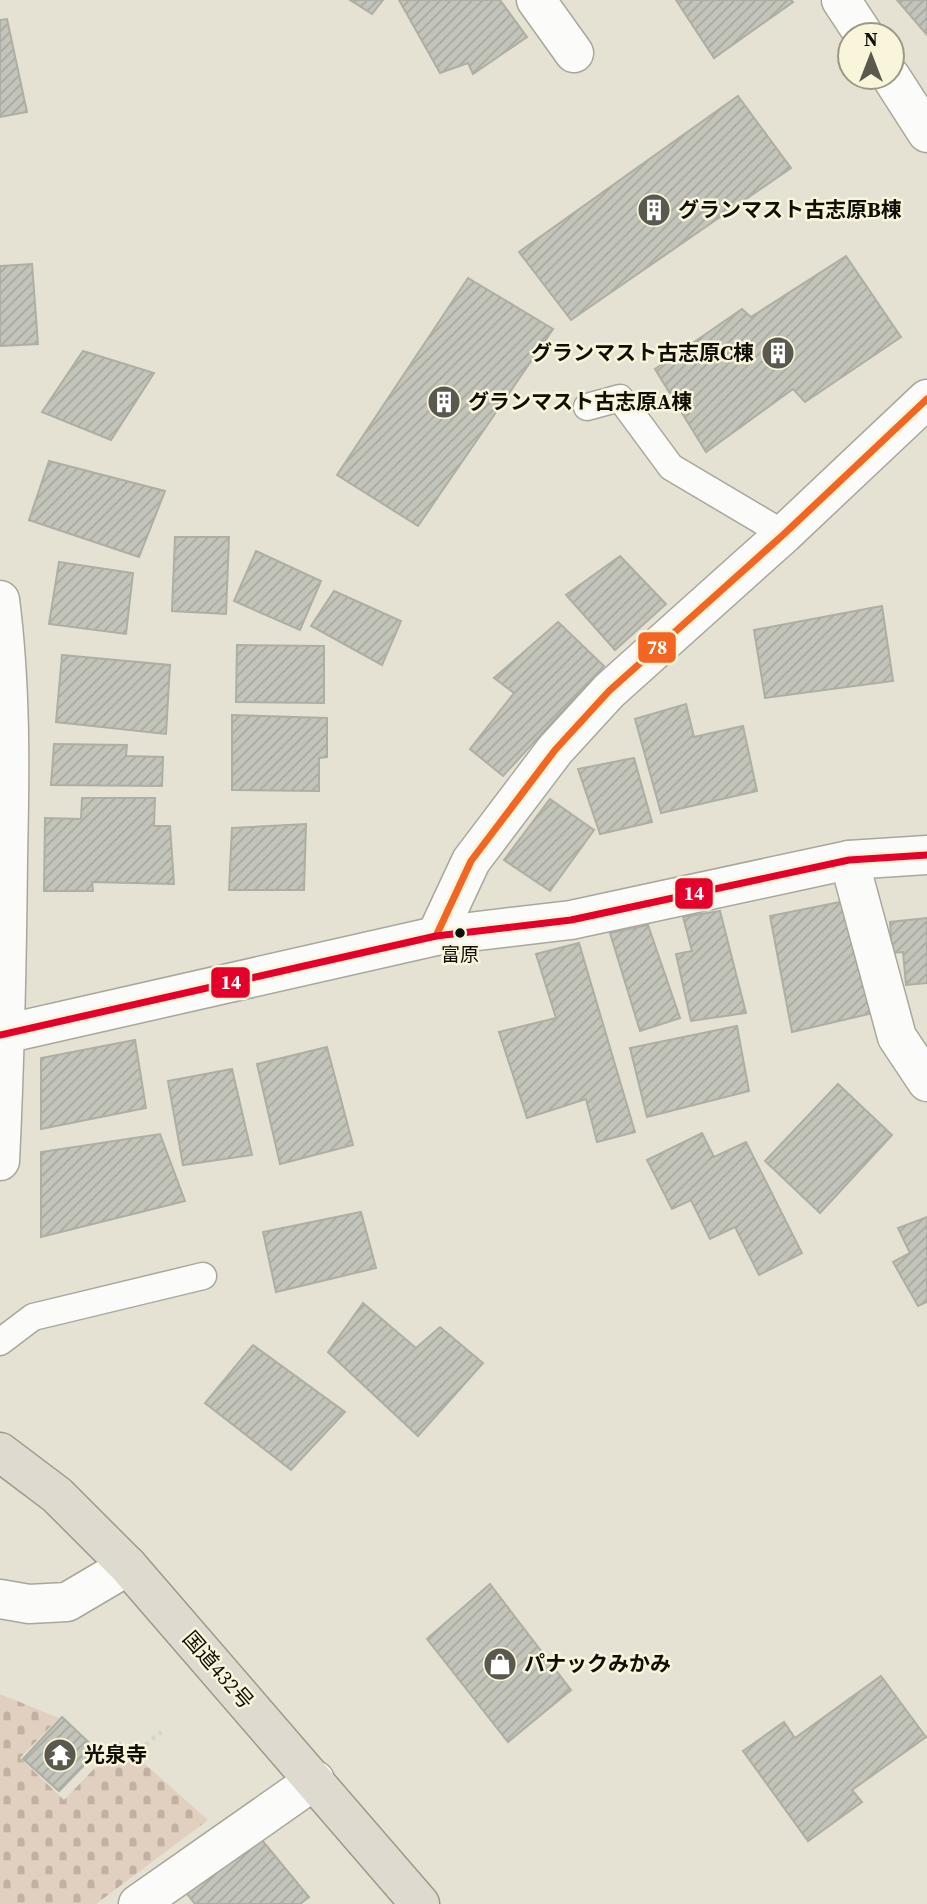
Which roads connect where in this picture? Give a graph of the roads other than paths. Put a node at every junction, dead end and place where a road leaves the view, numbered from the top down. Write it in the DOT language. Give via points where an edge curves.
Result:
graph roads {
  1 [pos="536,0"];
  2 [pos="844,1"];
  3 [pos="855,21"];
  4 [pos="574,53"];
  5 [pos="900,91"];
  6 [pos="927,133"];
  7 [pos="927,399"];
  8 [pos="587,407"];
  9 [pos="784,534"];
  10 [pos="0,600"];
  11 [pos="927,855"];
  12 [pos="849,860"];
  13 [pos="436,936"];
  14 [pos="3,1034"];
  15 [pos="927,1082"];
  16 [pos="0,1161"];
  17 [pos="203,1276"];
  18 [pos="0,1342"];
  19 [pos="0,1452"];
  20 [pos="128,1566"];
  21 [pos="0,1600"];
  22 [pos="315,1780"];
  23 [pos="138,1904"];
  24 [pos="420,1904"];
  1 -- 4 [label="street"];
  2 -- 3 [label="street"];
  5 -- 6 [label="street"];
  7 -- 9 [label="street"];
  8 -- 9 [label="lane" via="620,398 671,467"];
  9 -- 13 [label="street" via="609,691 555,750 471,861"];
  10 -- 14 [label="street" via="10,765"];
  11 -- 12 [label="street"];
  12 -- 13 [label="street" via="571,920"];
  12 -- 15 [label="street" via="897,1037"];
  13 -- 14 [label="street"];
  14 -- 16 [label="street"];
  17 -- 18 [label="lane" via="33,1317"];
  19 -- 20 [label="highway, 国道432号" via="57,1495"];
  20 -- 21 [label="street" via="67,1602"];
  20 -- 22 [label="highway, 国道432号"];
  22 -- 23 [label="street"];
  22 -- 24 [label="highway, 国道432号"];
}
